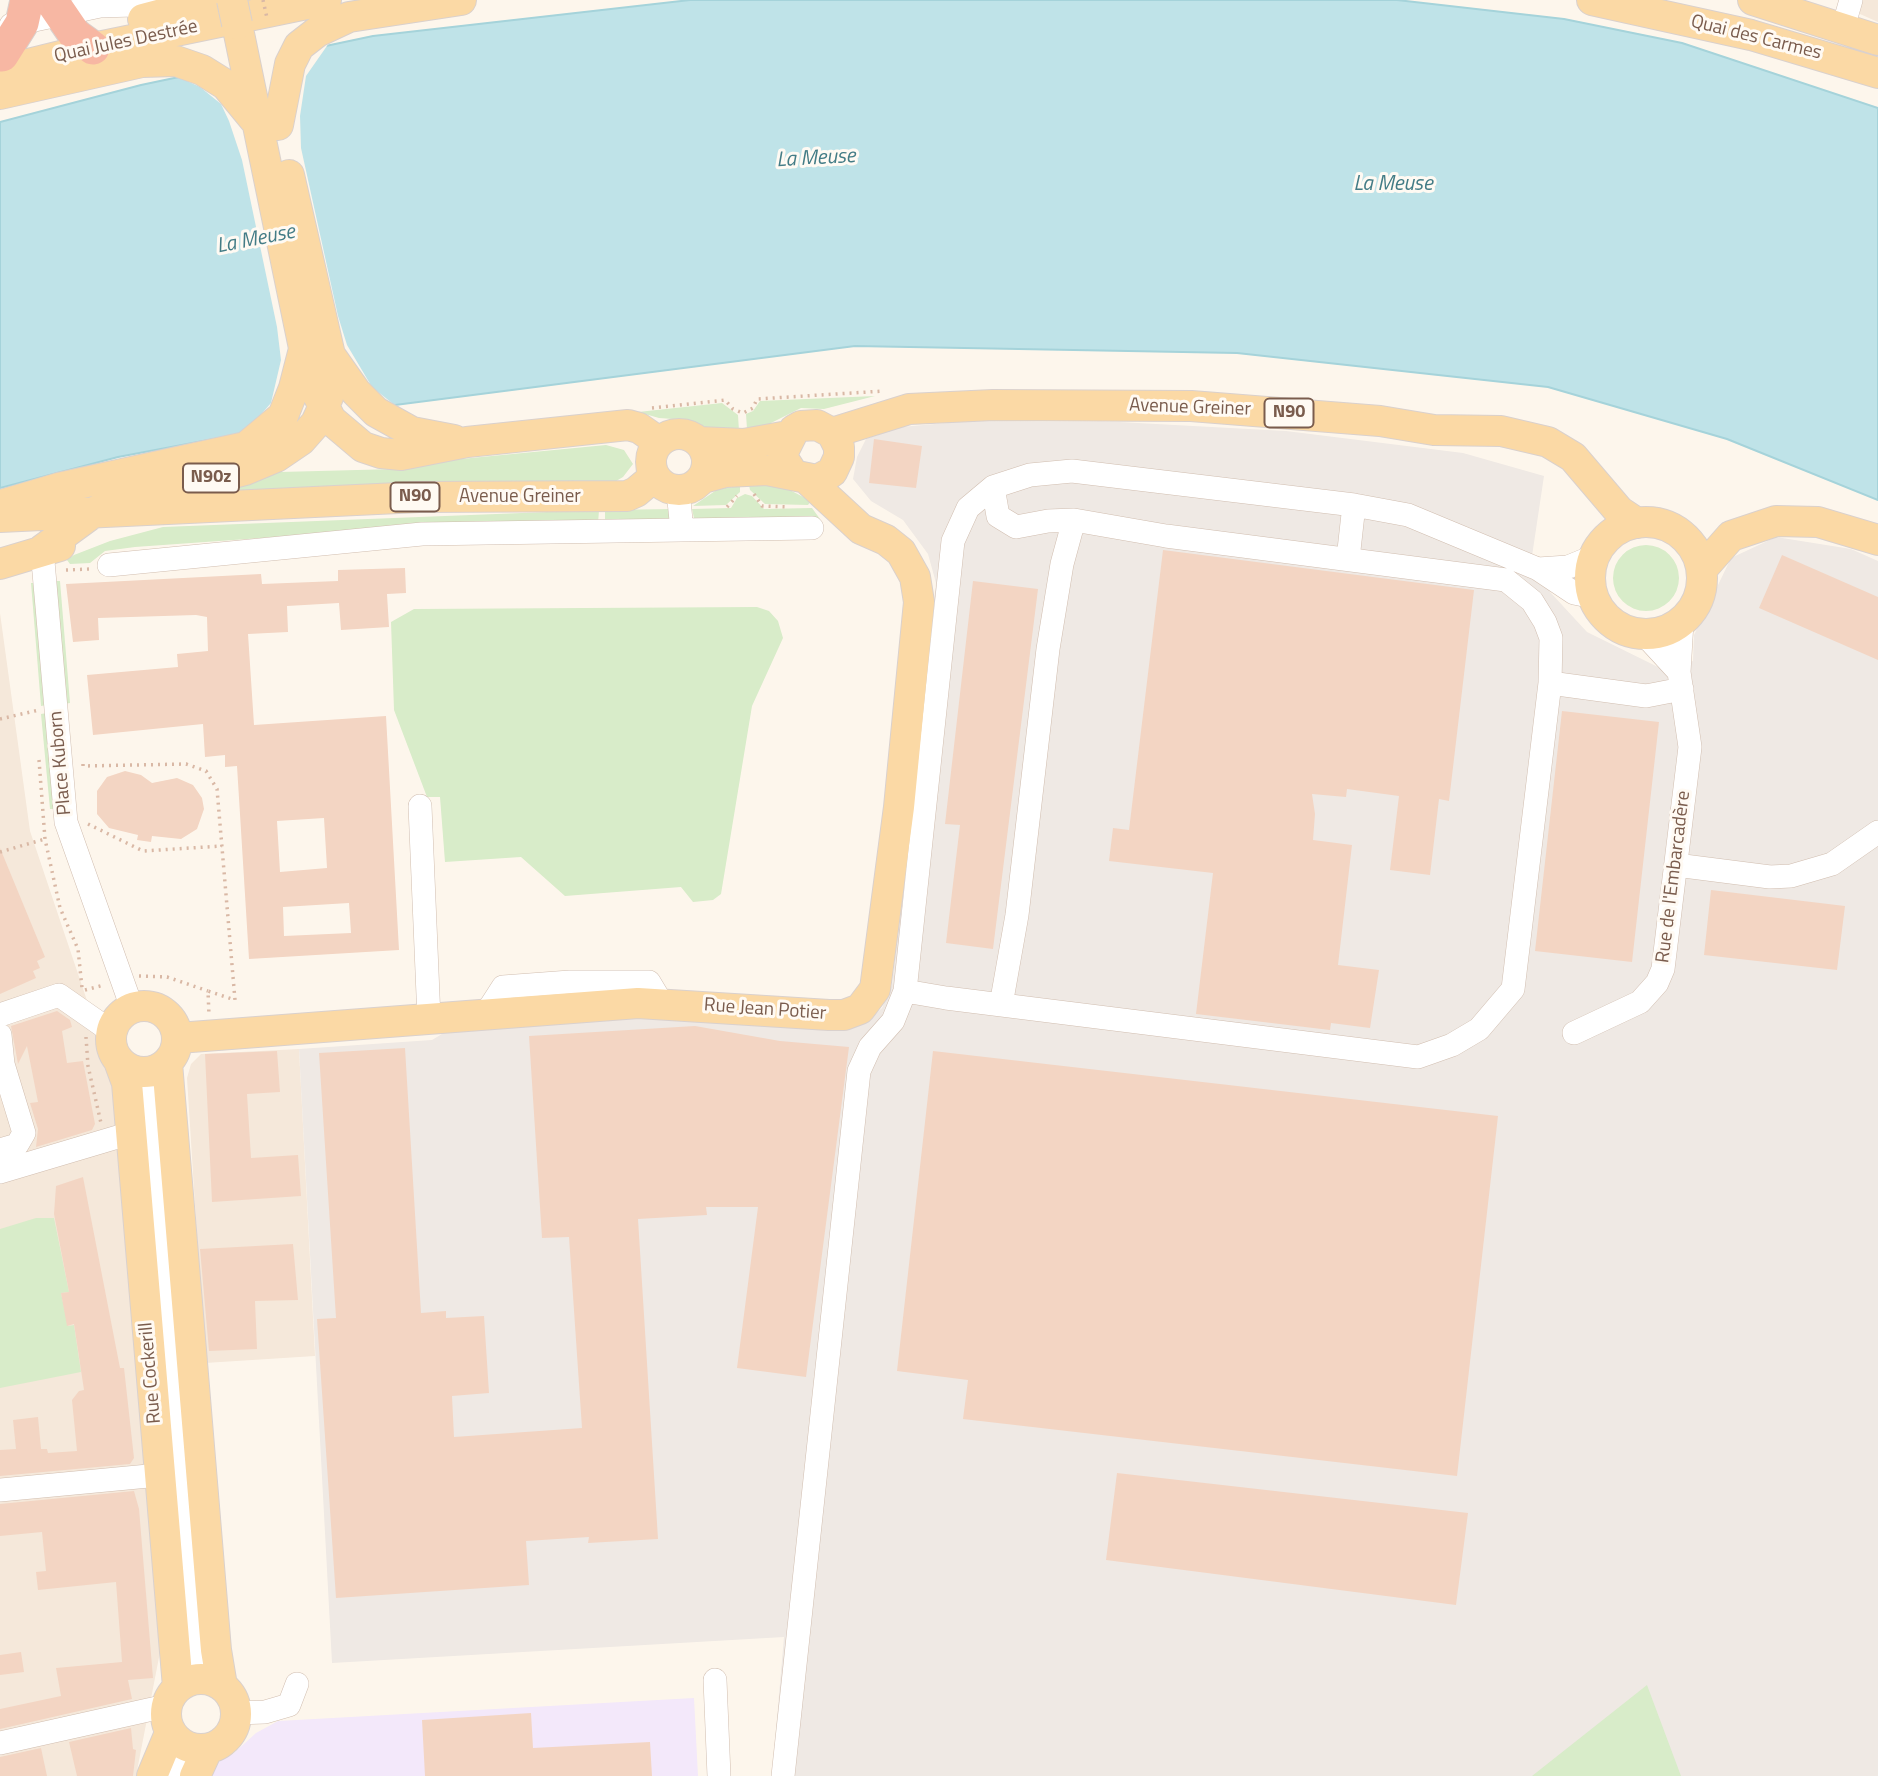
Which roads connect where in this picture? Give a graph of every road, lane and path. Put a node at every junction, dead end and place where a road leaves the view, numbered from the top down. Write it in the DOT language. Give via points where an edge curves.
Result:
graph roads {
  1 [pos="326,0"];
  2 [pos="461,0"];
  3 [pos="1592,0"];
  4 [pos="1753,0"];
  5 [pos="202,3"];
  6 [pos="251,11"];
  7 [pos="1847,14"];
  8 [pos="70,24"];
  9 [pos="8,39"];
  10 [pos="1878,40"];
  11 [pos="1878,73"];
  12 [pos="0,94"];
  13 [pos="269,126"];
  14 [pos="317,352"];
  15 [pos="883,404"];
  16 [pos="648,408"];
  17 [pos="324,417"];
  18 [pos="788,436"];
  19 [pos="467,442"];
  20 [pos="659,442"];
  21 [pos="699,442"];
  22 [pos="836,448"];
  23 [pos="679,482"];
  24 [pos="801,487"];
  25 [pos="993,487"];
  26 [pos="1603,492"];
  27 [pos="0,505"];
  28 [pos="1354,505"];
  29 [pos="717,508"];
  30 [pos="170,510"];
  31 [pos="94,512"];
  32 [pos="0,517"];
  33 [pos="847,517"];
  34 [pos="1074,520"];
  35 [pos="1637,523"];
  36 [pos="812,528"];
  37 [pos="682,530"];
  38 [pos="1731,536"];
  39 [pos="1688,540"];
  40 [pos="1878,540"];
  41 [pos="1600,548"];
  42 [pos="1348,559"];
  43 [pos="52,560"];
  44 [pos="0,564"];
  45 [pos="100,567"];
  46 [pos="1538,569"];
  47 [pos="1702,569"];
  48 [pos="63,581"];
  49 [pos="1594,597"];
  50 [pos="1682,622"];
  51 [pos="1644,634"];
  52 [pos="1681,681"];
  53 [pos="1550,683"];
  54 [pos="34,710"];
  55 [pos="0,719"];
  56 [pos="82,754"];
  57 [pos="420,806"];
  58 [pos="88,824"];
  59 [pos="1878,832"];
  60 [pos="45,839"];
  61 [pos="222,846"];
  62 [pos="0,852"];
  63 [pos="1676,865"];
  64 [pos="905,991"];
  65 [pos="1001,1004"];
  66 [pos="132,1008"];
  67 [pos="84,1012"];
  68 [pos="0,1015"];
  69 [pos="429,1019"];
  70 [pos="112,1032"];
  71 [pos="1574,1033"];
  72 [pos="0,1035"];
  73 [pos="211,1035"];
  74 [pos="153,1059"];
  75 [pos="116,1137"];
  76 [pos="0,1150"];
  77 [pos="0,1172"];
  78 [pos="159,1475"];
  79 [pos="0,1490"];
  80 [pos="715,1680"];
  81 [pos="297,1684"];
  82 [pos="236,1713"];
  83 [pos="190,1720"];
  84 [pos="0,1743"];
  85 [pos="152,1776"];
  86 [pos="173,1776"];
  87 [pos="719,1776"];
  88 [pos="783,1776"];
  1 -- 6 [label="main road"];
  2 -- 13 [label="main road" via="349,17 317,32 297,50"];
  3 -- 11 [label="main road, Quai des Carmes" via="1751,35"];
  4 -- 7 [label="main road, Quai des Carmes"];
  5 -- 8 [label="main road, Quai Jules Destrée"];
  6 -- 8 [label="main road, Quai Jules Destrée"];
  6 -- 13 [label="main road" via="254,59"];
  7 -- 10 [label="main road, Quai des Carmes"];
  8 -- 9 [label="main road, Quai Jules Destrée"];
  12 -- 13 [label="main road" via="142,62 176,61 202,69"];
  13 -- 14 [label="main road"];
  14 -- 17 [label="main road" via="330,383"];
  14 -- 19 [label="main road" via="376,412 412,432"];
  14 -- 27 [label="main road, N90z" via="283,416 246,447"];
  15 -- 16 [label="path" via="757,399 753,408 743,413 725,400"];
  15 -- 22 [label="main road, Avenue Greiner / N90"];
  15 -- 26 [label="main road, Avenue Greiner / N90" via="909,409 952,405 1191,406 1380,421 1434,430 1501,431 1548,442 1573,457"];
  17 -- 19 [label="main road" via="363,447 381,453 401,455"];
  17 -- 31 [label="main road, N90z" via="295,445 262,464"];
  18 -- 21 [label="main road" via="744,444"];
  18 -- 22 [label="main road" via="809,424 825,428"];
  18 -- 24 [label="main road" via="784,460"];
  19 -- 20 [label="main road" via="628,425"];
  20 -- 21 [label="main road" via="675,434"];
  20 -- 23 [label="main road" via="651,458"];
  21 -- 23 [label="main road" via="708,459"];
  22 -- 24 [label="main road" via="825,477"];
  22 -- 33 [label="main road"];
  23 -- 24 [label="main road, N90" via="735,471"];
  23 -- 30 [label="main road, Avenue Greiner / N90" via="643,488 627,496 419,497"];
  23 -- 37 [label="street"];
  24 -- 29 [label="path" via="762,506 752,492 745,492 729,508"];
  24 -- 33 [label="main road, Rue Jean Potier"];
  25 -- 28 [label="street" via="1030,475 1072,471"];
  25 -- 34 [label="street" via="998,516 1017,527"];
  25 -- 64 [label="street" via="968,508 954,541"];
  26 -- 35 [label="main road, Avenue Greiner / N90"];
  26 -- 41 [label="main road"];
  28 -- 42 [label="street"];
  28 -- 46 [label="street" via="1408,514"];
  30 -- 31 [label="main road, Avenue Greiner / N90"];
  30 -- 43 [label="main road, Avenue Greiner / N90"];
  31 -- 32 [label="main road, Avenue Greiner / N90"];
  31 -- 43 [label="main road, N90z"];
  33 -- 69 [label="main road, Rue Jean Potier" via="901,552 915,577 919,602 875,989 860,1009 844,1015 661,1002"];
  34 -- 42 [label="street"];
  34 -- 65 [label="street" via="1048,649 1017,915"];
  35 -- 39 [label="main road" via="1665,525"];
  35 -- 41 [label="main road" via="1615,532"];
  36 -- 37 [label="street"];
  37 -- 45 [label="street" via="422,534"];
  38 -- 39 [label="main road"];
  38 -- 40 [label="main road" via="1763,523 1792,520 1818,522"];
  38 -- 47 [label="main road"];
  39 -- 47 [label="main road"];
  41 -- 46 [label="street" via="1568,567"];
  41 -- 49 [label="main road" via="1591,569"];
  42 -- 53 [label="street" via="1506,580 1532,601 1545,622 1551,638"];
  43 -- 44 [label="main road, N90"];
  43 -- 45 [label="path"];
  43 -- 48 [label="path"];
  43 -- 66 [label="street, Place Kuborn" via="66,822"];
  46 -- 49 [label="street" via="1574,593"];
  47 -- 50 [label="main road" via="1702,589"];
  49 -- 51 [label="main road" via="1613,623"];
  50 -- 51 [label="main road"];
  50 -- 52 [label="street, Rue de l'Embarcadère"];
  51 -- 52 [label="street"];
  52 -- 53 [label="street" via="1646,696"];
  52 -- 63 [label="street, Rue de l'Embarcadère" via="1690,747"];
  53 -- 65 [label="street" via="1513,989 1479,1029 1452,1045 1418,1057"];
  54 -- 55 [label="path"];
  56 -- 61 [label="path" via="83,766 186,764 206,771 217,789"];
  57 -- 69 [label="street"];
  58 -- 61 [label="path" via="143,851"];
  59 -- 63 [label="street" via="1832,864 1791,876"];
  60 -- 62 [label="path"];
  61 -- 73 [label="path" via="235,1000 208,991"];
  63 -- 71 [label="street, Rue de l'Embarcadère" via="1666,954 1657,983 1628,1010"];
  64 -- 65 [label="street"];
  64 -- 88 [label="street" via="893,1021 870,1047 859,1071"];
  66 -- 70 [label="main road"];
  66 -- 74 [label="main road" via="157,1008 175,1026"];
  67 -- 68 [label="street" via="59,995"];
  67 -- 70 [label="street"];
  67 -- 75 [label="path" via="88,1066"];
  69 -- 73 [label="main road, Rue Jean Potier"];
  70 -- 74 [label="main road" via="111,1042"];
  72 -- 76 [label="street" via="3,1064 24,1133 17,1145"];
  73 -- 74 [label="main road, Rue Jean Potier"];
  74 -- 75 [label="main road, Rue Cockerill" via="127,1083"];
  74 -- 83 [label="main road, Rue Cockerill" via="216,1650"];
  75 -- 77 [label="street"];
  75 -- 78 [label="main road, Rue Cockerill"];
  78 -- 79 [label="street"];
  78 -- 83 [label="main road, Rue Cockerill"];
  80 -- 87 [label="street"];
  81 -- 82 [label="street" via="289,1705"];
  82 -- 83 [label="main road" via="229,1737"];
  82 -- 83 [label="main road" via="230,1693"];
  83 -- 84 [label="street"];
  83 -- 85 [label="main road, Rue Cockerill"];
  83 -- 86 [label="street, Rue Cockerill"];
}
